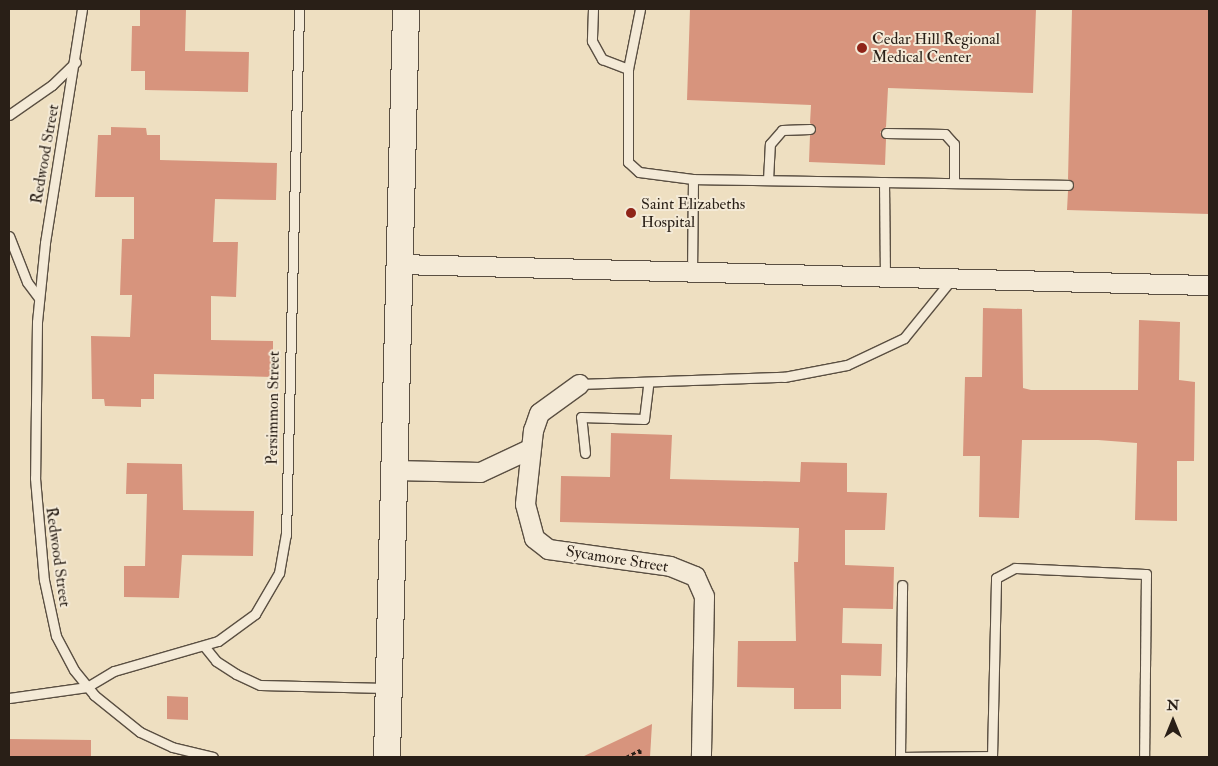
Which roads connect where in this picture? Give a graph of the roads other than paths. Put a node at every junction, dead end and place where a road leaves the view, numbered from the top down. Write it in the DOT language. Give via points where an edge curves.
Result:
graph roads {
  1 [pos="82,9"];
  2 [pos="299,9"];
  3 [pos="406,9"];
  4 [pos="593,9"];
  5 [pos="640,9"];
  6 [pos="76,62"];
  7 [pos="628,69"];
  8 [pos="9,115"];
  9 [pos="810,128"];
  10 [pos="886,133"];
  11 [pos="693,179"];
  12 [pos="768,180"];
  13 [pos="884,182"];
  14 [pos="954,183"];
  15 [pos="1068,185"];
  16 [pos="9,236"];
  17 [pos="399,264"];
  18 [pos="692,270"];
  19 [pos="885,275"];
  20 [pos="953,276"];
  21 [pos="1209,285"];
  22 [pos="39,298"];
  23 [pos="579,384"];
  24 [pos="648,384"];
  25 [pos="529,449"];
  26 [pos="585,453"];
  27 [pos="394,470"];
  28 [pos="902,585"];
  29 [pos="204,646"];
  30 [pos="87,687"];
  31 [pos="389,688"];
  32 [pos="9,698"];
  33 [pos="213,757"];
  34 [pos="387,757"];
  35 [pos="701,757"];
  36 [pos="901,757"];
  37 [pos="916,757"];
  38 [pos="992,757"];
  39 [pos="1144,757"];
  1 -- 6 [label="lane, Redwood Street"];
  2 -- 29 [label="lane, Persimmon Street" via="284,555 271,590 255,614 231,634"];
  3 -- 17 [label="main road"];
  4 -- 7 [label="lane" via="592,41 602,59"];
  5 -- 7 [label="lane"];
  6 -- 8 [label="lane" via="52,85"];
  6 -- 22 [label="lane, Redwood Street"];
  7 -- 11 [label="lane" via="628,162 639,172"];
  9 -- 12 [label="lane" via="782,130 770,144"];
  10 -- 14 [label="lane" via="945,134 954,144"];
  11 -- 12 [label="lane"];
  11 -- 18 [label="lane"];
  12 -- 13 [label="lane"];
  13 -- 14 [label="lane"];
  13 -- 19 [label="lane"];
  14 -- 15 [label="lane"];
  16 -- 22 [label="lane" via="27,282"];
  17 -- 18 [label="street"];
  17 -- 27 [label="main road"];
  18 -- 19 [label="street"];
  19 -- 20 [label="street"];
  20 -- 21 [label="street"];
  20 -- 24 [label="lane" via="904,338 848,365 784,376"];
  22 -- 30 [label="lane, Redwood Street" via="34,448 40,552 56,636"];
  23 -- 24 [label="lane"];
  23 -- 25 [label="street, Sycamore Street" via="539,413"];
  24 -- 26 [label="lane" via="644,419 581,417"];
  25 -- 27 [label="street" via="480,472"];
  25 -- 35 [label="street, Sycamore Street" via="526,504 534,538 548,548 690,571 701,584 704,596"];
  27 -- 31 [label="main road"];
  28 -- 36 [label="lane"];
  29 -- 30 [label="lane, Persimmon Street" via="114,671"];
  29 -- 31 [label="lane" via="222,665 260,685"];
  30 -- 32 [label="lane"];
  30 -- 33 [label="lane, Redwood Street" via="116,716 140,732 172,747"];
  31 -- 34 [label="main road"];
  36 -- 37 [label="lane"];
  37 -- 38 [label="lane"];
  38 -- 39 [label="lane" via="996,578 1016,568 1146,574"];
}
